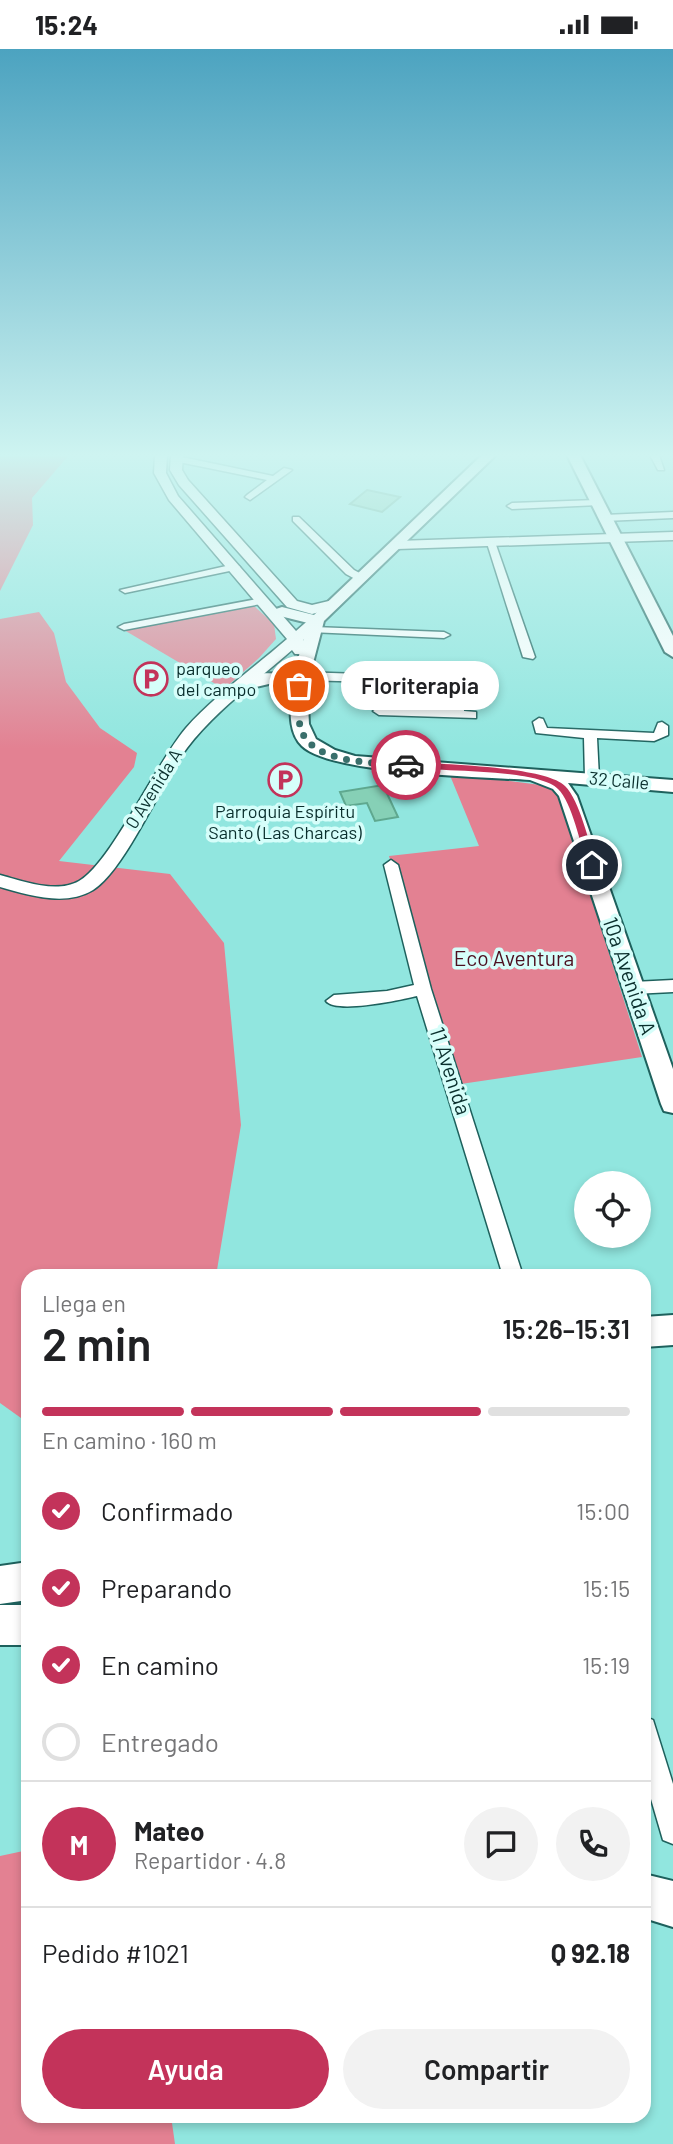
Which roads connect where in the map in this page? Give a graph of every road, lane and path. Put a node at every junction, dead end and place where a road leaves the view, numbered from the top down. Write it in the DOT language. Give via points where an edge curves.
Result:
graph roads {
  1 [pos="222,553"];
  2 [pos="238,553"];
  3 [pos="330,553"];
  4 [pos="389,553"];
  5 [pos="487,553"];
  6 [pos="622,553"];
  7 [pos="235,567"];
  8 [pos="361,578"];
  9 [pos="125,590"];
  10 [pos="333,604"];
  11 [pos="276,606"];
  12 [pos="316,625"];
  13 [pos="124,627"];
  14 [pos="444,635"];
  15 [pos="295,639"];
  16 [pos="673,652"];
  17 [pos="528,657"];
  18 [pos="301,678"];
  19 [pos="247,684"];
  20 [pos="379,711"];
  21 [pos="458,714"];
  22 [pos="472,715"];
  23 [pos="539,722"];
  24 [pos="662,726"];
  25 [pos="590,734"];
  26 [pos="503,772"];
  27 [pos="592,778"];
  28 [pos="673,786"];
  29 [pos="391,865"];
  30 [pos="0,881"];
  31 [pos="673,986"];
  32 [pos="633,988"];
  33 [pos="423,989"];
  34 [pos="334,1001"];
  35 [pos="673,1104"];
  36 [pos="511,1269"];
  37 [pos="21,1582"];
  38 [pos="0,1585"];
  39 [pos="0,1625"];
  40 [pos="21,1625"];
  41 [pos="651,1753"];
  42 [pos="673,1829"];
  43 [pos="651,1898"];
  44 [pos="673,1904"];
  1 -- 7 [label="street"];
  2 -- 11 [label="street"];
  3 -- 8 [label="street"];
  4 -- 8 [label="main road"];
  5 -- 17 [label="street" via="494,559"];
  6 -- 16 [label="main road"];
  7 -- 9 [label="street"];
  7 -- 11 [label="street"];
  8 -- 10 [label="main road"];
  10 -- 11 [label="street" via="312,610"];
  10 -- 12 [label="main road"];
  11 -- 12 [label="main road"];
  11 -- 13 [label="street"];
  11 -- 15 [label="street"];
  12 -- 14 [label="street"];
  12 -- 15 [label="street, 0 Avenida A"];
  12 -- 18 [label="main road"];
  15 -- 18 [label="street"];
  15 -- 19 [label="street, 0 Avenida A"];
  18 -- 19 [label="main road" via="276,677"];
  18 -- 21 [label="street" via="457,675"];
  18 -- 26 [label="main road, 32 Calle" via="302,730 317,748 354,761"];
  19 -- 30 [label="street, 0 Avenida A" via="185,739 139,815 89,884 59,892"];
  20 -- 21 [label="street"];
  21 -- 22 [label="street"];
  23 -- 25 [label="street" via="546,733"];
  24 -- 25 [label="street" via="658,737"];
  25 -- 27 [label="street"];
  26 -- 27 [label="main road, 32 Calle"];
  26 -- 32 [label="main road, 10a Avenida A" via="553,782 565,790"];
  27 -- 28 [label="main road, 32 Calle"];
  29 -- 33 [label="street, 11 Avenida"];
  31 -- 32 [label="street"];
  32 -- 35 [label="main road, 10a Avenida A"];
  33 -- 34 [label="street"];
  33 -- 36 [label="street, 11 Avenida"];
  37 -- 38 [label="main road"];
  39 -- 40 [label="main road"];
  41 -- 42 [label="street"];
  43 -- 44 [label="main road"];
}
